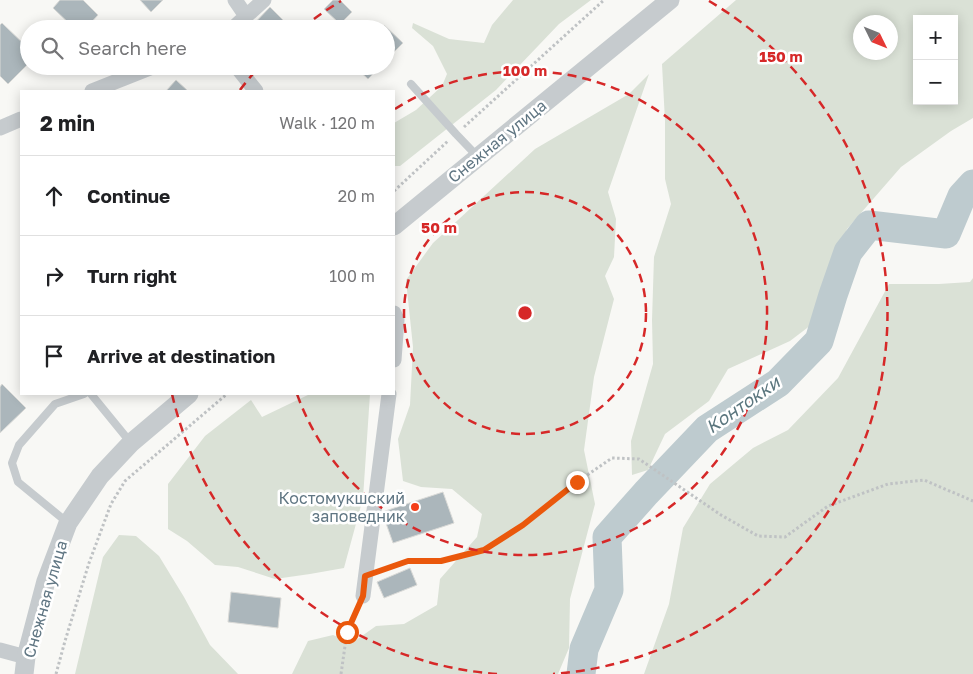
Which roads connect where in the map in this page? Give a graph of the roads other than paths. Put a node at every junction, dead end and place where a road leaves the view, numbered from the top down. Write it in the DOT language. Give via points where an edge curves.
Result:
graph roads {
  1 [pos="235,0"];
  2 [pos="264,0"];
  3 [pos="670,0"];
  4 [pos="246,16"];
  5 [pos="242,20"];
  6 [pos="132,75"];
  7 [pos="243,75"];
  8 [pos="411,84"];
  9 [pos="95,90"];
  10 [pos="255,90"];
  11 [pos="20,119"];
  12 [pos="0,128"];
  13 [pos="478,157"];
  14 [pos="395,225"];
  15 [pos="395,315"];
  16 [pos="395,347"];
  17 [pos="81,395"];
  18 [pos="92,395"];
  19 [pos="188,395"];
  20 [pos="389,395"];
  21 [pos="131,443"];
  22 [pos="68,522"];
  23 [pos="363,596"];
  24 [pos="0,650"];
  25 [pos="25,666"];
  1 -- 4 [label="street"];
  2 -- 4 [label="street"];
  3 -- 13 [label="street, Снежная улица"];
  4 -- 5 [label="street"];
  6 -- 9 [label="street"];
  7 -- 10 [label="street"];
  8 -- 13 [label="lane"];
  11 -- 12 [label="street"];
  13 -- 14 [label="street, Снежная улица"];
  15 -- 16 [label="street"];
  17 -- 22 [label="lane" via="55,404 19,445 12,463 18,482"];
  18 -- 21 [label="lane"];
  19 -- 21 [label="street, Снежная улица"];
  20 -- 23 [label="street"];
  21 -- 22 [label="street, Снежная улица" via="100,476"];
  22 -- 25 [label="street, Снежная улица" via="46,581"];
  24 -- 25 [label="street"];
}
